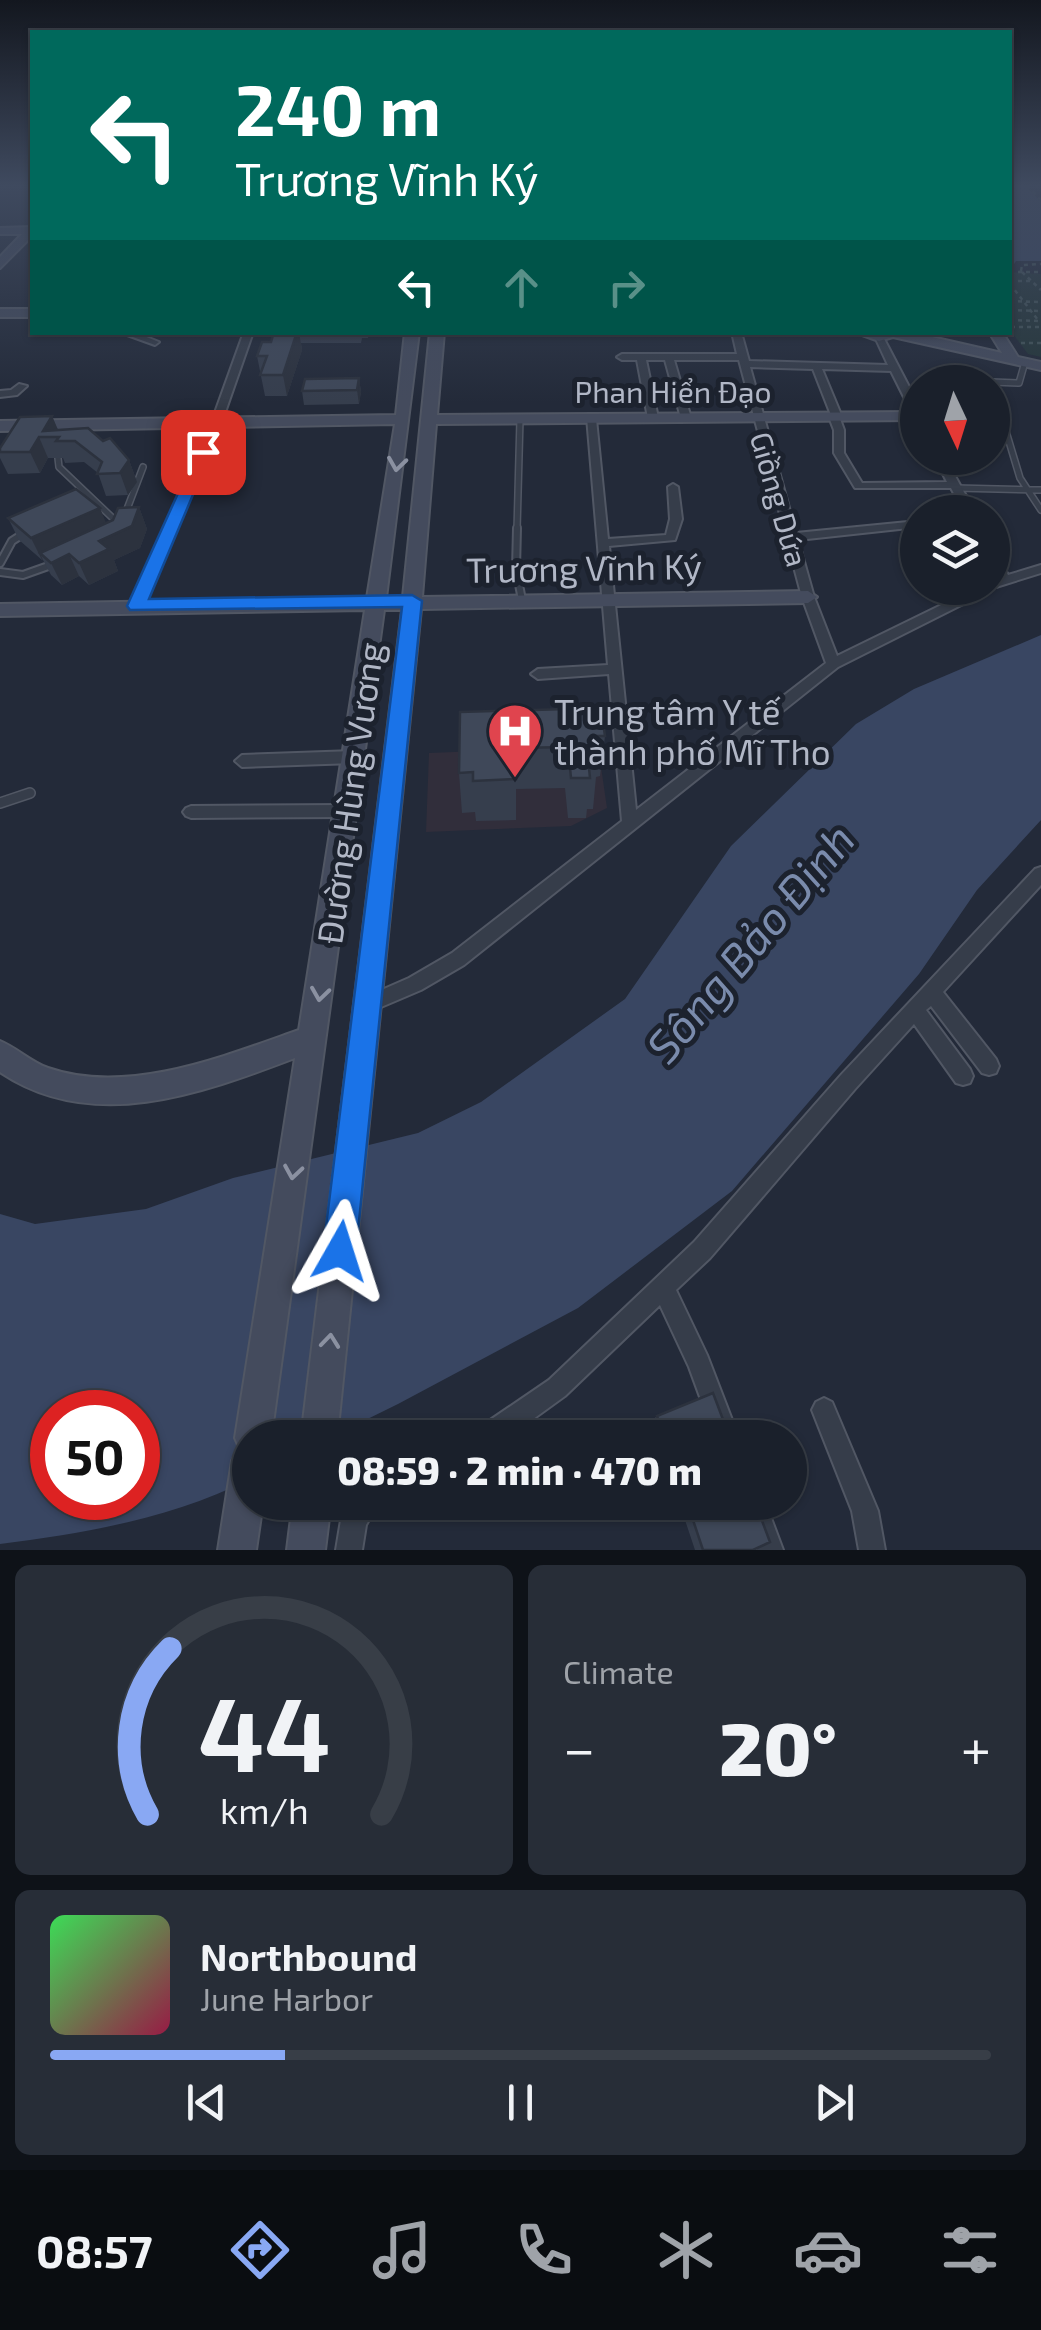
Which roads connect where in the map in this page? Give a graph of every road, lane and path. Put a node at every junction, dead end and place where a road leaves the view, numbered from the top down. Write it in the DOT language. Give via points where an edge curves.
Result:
graph roads {
  1 [pos="1041,264"];
  2 [pos="1012,271"];
  3 [pos="1022,272"];
  4 [pos="1041,272"];
  5 [pos="1030,281"];
  6 [pos="1012,283"];
  7 [pos="1012,286"];
  8 [pos="1041,290"];
  9 [pos="1012,301"];
  10 [pos="1024,302"];
  11 [pos="1041,302"];
  12 [pos="1012,310"];
  13 [pos="1031,311"];
  14 [pos="1041,311"];
  15 [pos="30,313"];
  16 [pos="0,314"];
  17 [pos="1012,320"];
  18 [pos="1040,320"];
  19 [pos="1012,326"];
  20 [pos="1041,327"];
  21 [pos="133,335"];
  22 [pos="248,335"];
  23 [pos="412,335"];
  24 [pos="437,335"];
  25 [pos="737,335"];
  26 [pos="871,335"];
  27 [pos="886,335"];
  28 [pos="903,335"];
  29 [pos="998,335"];
  30 [pos="879,337"];
  31 [pos="155,342"];
  32 [pos="1016,343"];
  33 [pos="1041,344"];
  34 [pos="670,356"];
  35 [pos="622,357"];
  36 [pos="641,357"];
  37 [pos="743,360"];
  38 [pos="1027,363"];
  39 [pos="817,367"];
  40 [pos="894,368"];
  41 [pos="900,380"];
  42 [pos="1010,383"];
  43 [pos="22,386"];
  44 [pos="0,394"];
  45 [pos="900,415"];
  46 [pos="836,416"];
  47 [pos="653,418"];
  48 [pos="686,418"];
  49 [pos="757,418"];
  50 [pos="403,419"];
  51 [pos="520,419"];
  52 [pos="591,419"];
  53 [pos="430,420"];
  54 [pos="217,421"];
  55 [pos="0,426"];
  56 [pos="1010,449"];
  57 [pos="58,458"];
  58 [pos="144,467"];
  59 [pos="949,475"];
  60 [pos="673,487"];
  61 [pos="955,487"];
  62 [pos="1027,490"];
  63 [pos="1041,490"];
  64 [pos="959,495"];
  65 [pos="94,500"];
  66 [pos="78,508"];
  67 [pos="1041,510"];
  68 [pos="120,526"];
  69 [pos="900,526"];
  70 [pos="34,529"];
  71 [pos="114,533"];
  72 [pos="791,537"];
  73 [pos="603,542"];
  74 [pos="59,562"];
  75 [pos="0,563"];
  76 [pos="1041,569"];
  77 [pos="0,572"];
  78 [pos="1010,578"];
  79 [pos="808,597"];
  80 [pos="608,599"];
  81 [pos="522,600"];
  82 [pos="377,601"];
  83 [pos="412,601"];
  84 [pos="951,605"];
  85 [pos="137,606"];
  86 [pos="0,610"];
  87 [pos="833,664"];
  88 [pos="615,670"];
  89 [pos="538,674"];
  90 [pos="354,757"];
  91 [pos="242,761"];
  92 [pos="30,793"];
  93 [pos="0,803"];
  94 [pos="346,811"];
  95 [pos="191,812"];
  96 [pos="630,824"];
  97 [pos="1041,874"];
  98 [pos="933,994"];
  99 [pos="367,1005"];
  100 [pos="916,1011"];
  101 [pos="313,1038"];
  102 [pos="0,1054"];
  103 [pos="989,1066"];
  104 [pos="963,1076"];
  105 [pos="664,1288"];
  106 [pos="824,1410"];
  107 [pos="257,1420"];
  108 [pos="321,1420"];
  109 [pos="512,1420"];
  110 [pos="721,1420"];
  111 [pos="241,1520"];
  112 [pos="310,1520"];
  113 [pos="354,1520"];
  114 [pos="759,1520"];
  115 [pos="237,1550"];
  116 [pos="306,1550"];
  117 [pos="350,1550"];
  118 [pos="770,1550"];
  119 [pos="872,1550"];
  1 -- 3 [label="path" via="1022,264"];
  2 -- 3 [label="path"];
  3 -- 4 [label="path"];
  3 -- 5 [label="path"];
  5 -- 6 [label="path"];
  5 -- 8 [label="path"];
  7 -- 10 [label="path"];
  9 -- 10 [label="path"];
  10 -- 11 [label="path"];
  10 -- 13 [label="path"];
  12 -- 13 [label="path"];
  13 -- 14 [label="path"];
  13 -- 18 [label="path"];
  15 -- 16 [label="main road"];
  17 -- 18 [label="path"];
  19 -- 20 [label="path"];
  21 -- 31 [label="street"];
  22 -- 54 [label="street"];
  23 -- 50 [label="main road, Đường Hùng Vương"];
  24 -- 53 [label="main road, Đường Hùng Vương"];
  25 -- 37 [label="street, Giồng Dứa"];
  26 -- 30 [label="main road"];
  27 -- 30 [label="main road"];
  28 -- 38 [label="main road"];
  29 -- 38 [label="main road"];
  30 -- 40 [label="street"];
  32 -- 33 [label="path"];
  34 -- 36 [label="street"];
  34 -- 37 [label="street"];
  34 -- 48 [label="street"];
  35 -- 36 [label="street"];
  36 -- 47 [label="street"];
  37 -- 39 [label="street"];
  37 -- 49 [label="street, Giồng Dứa"];
  38 -- 42 [label="lane" via="1019,383"];
  39 -- 40 [label="street"];
  39 -- 46 [label="street"];
  40 -- 41 [label="street"];
  43 -- 44 [label="street"];
  45 -- 46 [label="main road, Phan Hiển Đạo"];
  46 -- 49 [label="main road, Phan Hiển Đạo"];
  46 -- 61 [label="street" via="839,453 858,486"];
  47 -- 48 [label="main road, Phan Hiển Đạo"];
  47 -- 52 [label="main road, Phan Hiển Đạo"];
  48 -- 49 [label="main road, Phan Hiển Đạo"];
  49 -- 72 [label="street, Giồng Dứa"];
  50 -- 54 [label="main road"];
  50 -- 82 [label="main road, Đường Hùng Vương, one-way"];
  51 -- 52 [label="main road, Phan Hiển Đạo"];
  51 -- 53 [label="main road, Phan Hiển Đạo"];
  51 -- 81 [label="lane" via="516,569"];
  52 -- 73 [label="street"];
  53 -- 83 [label="main road, Đường Hùng Vương"];
  54 -- 55 [label="main road" via="73,432"];
  54 -- 85 [label="street"];
  56 -- 62 [label="lane"];
  57 -- 65 [label="lane" via="58,467"];
  58 -- 68 [label="lane"];
  59 -- 61 [label="street"];
  60 -- 73 [label="street" via="671,538"];
  61 -- 62 [label="lane"];
  61 -- 64 [label="street"];
  62 -- 63 [label="lane"];
  62 -- 67 [label="lane"];
  65 -- 66 [label="lane"];
  65 -- 68 [label="lane"];
  68 -- 71 [label="lane"];
  69 -- 72 [label="street"];
  70 -- 75 [label="lane" via="12,541"];
  72 -- 79 [label="street, Giồng Dứa"];
  73 -- 80 [label="street"];
  74 -- 77 [label="lane" via="22,574"];
  76 -- 78 [label="street"];
  79 -- 80 [label="main road, Trương Vĩnh Ký"];
  79 -- 87 [label="street, Giồng Dứa"];
  80 -- 81 [label="main road, Trương Vĩnh Ký"];
  80 -- 88 [label="street"];
  81 -- 83 [label="main road, Trương Vĩnh Ký"];
  82 -- 83 [label="main road, Trương Vĩnh Ký"];
  82 -- 85 [label="main road, Trương Vĩnh Ký"];
  82 -- 90 [label="main road, Đường Hùng Vương"];
  83 -- 99 [label="main road, Đường Hùng Vương"];
  84 -- 87 [label="street"];
  85 -- 86 [label="main road, Trương Vĩnh Ký"];
  87 -- 96 [label="street"];
  88 -- 89 [label="street"];
  88 -- 96 [label="street"];
  90 -- 91 [label="street"];
  90 -- 94 [label="main road, Đường Hùng Vương"];
  92 -- 93 [label="lane"];
  94 -- 95 [label="street"];
  94 -- 101 [label="main road, Đường Hùng Vương, one-way"];
  96 -- 99 [label="street" via="458,959"];
  97 -- 98 [label="street"];
  98 -- 100 [label="street"];
  98 -- 103 [label="street"];
  108 -- 99 [label="main road, Đường Hùng Vương, one-way"];
  100 -- 104 [label="street"];
  100 -- 105 [label="street"];
  101 -- 102 [label="main road" via="218,1070 133,1088 49,1084"];
  101 -- 107 [label="main road, Đường Hùng Vương, one-way"];
  105 -- 109 [label="street" via="557,1388"];
  105 -- 110 [label="street"];
  106 -- 119 [label="street" via="864,1511"];
  111 -- 115 [label="main road"];
  112 -- 116 [label="main road"];
  113 -- 117 [label="street"];
  114 -- 118 [label="street"];
}
